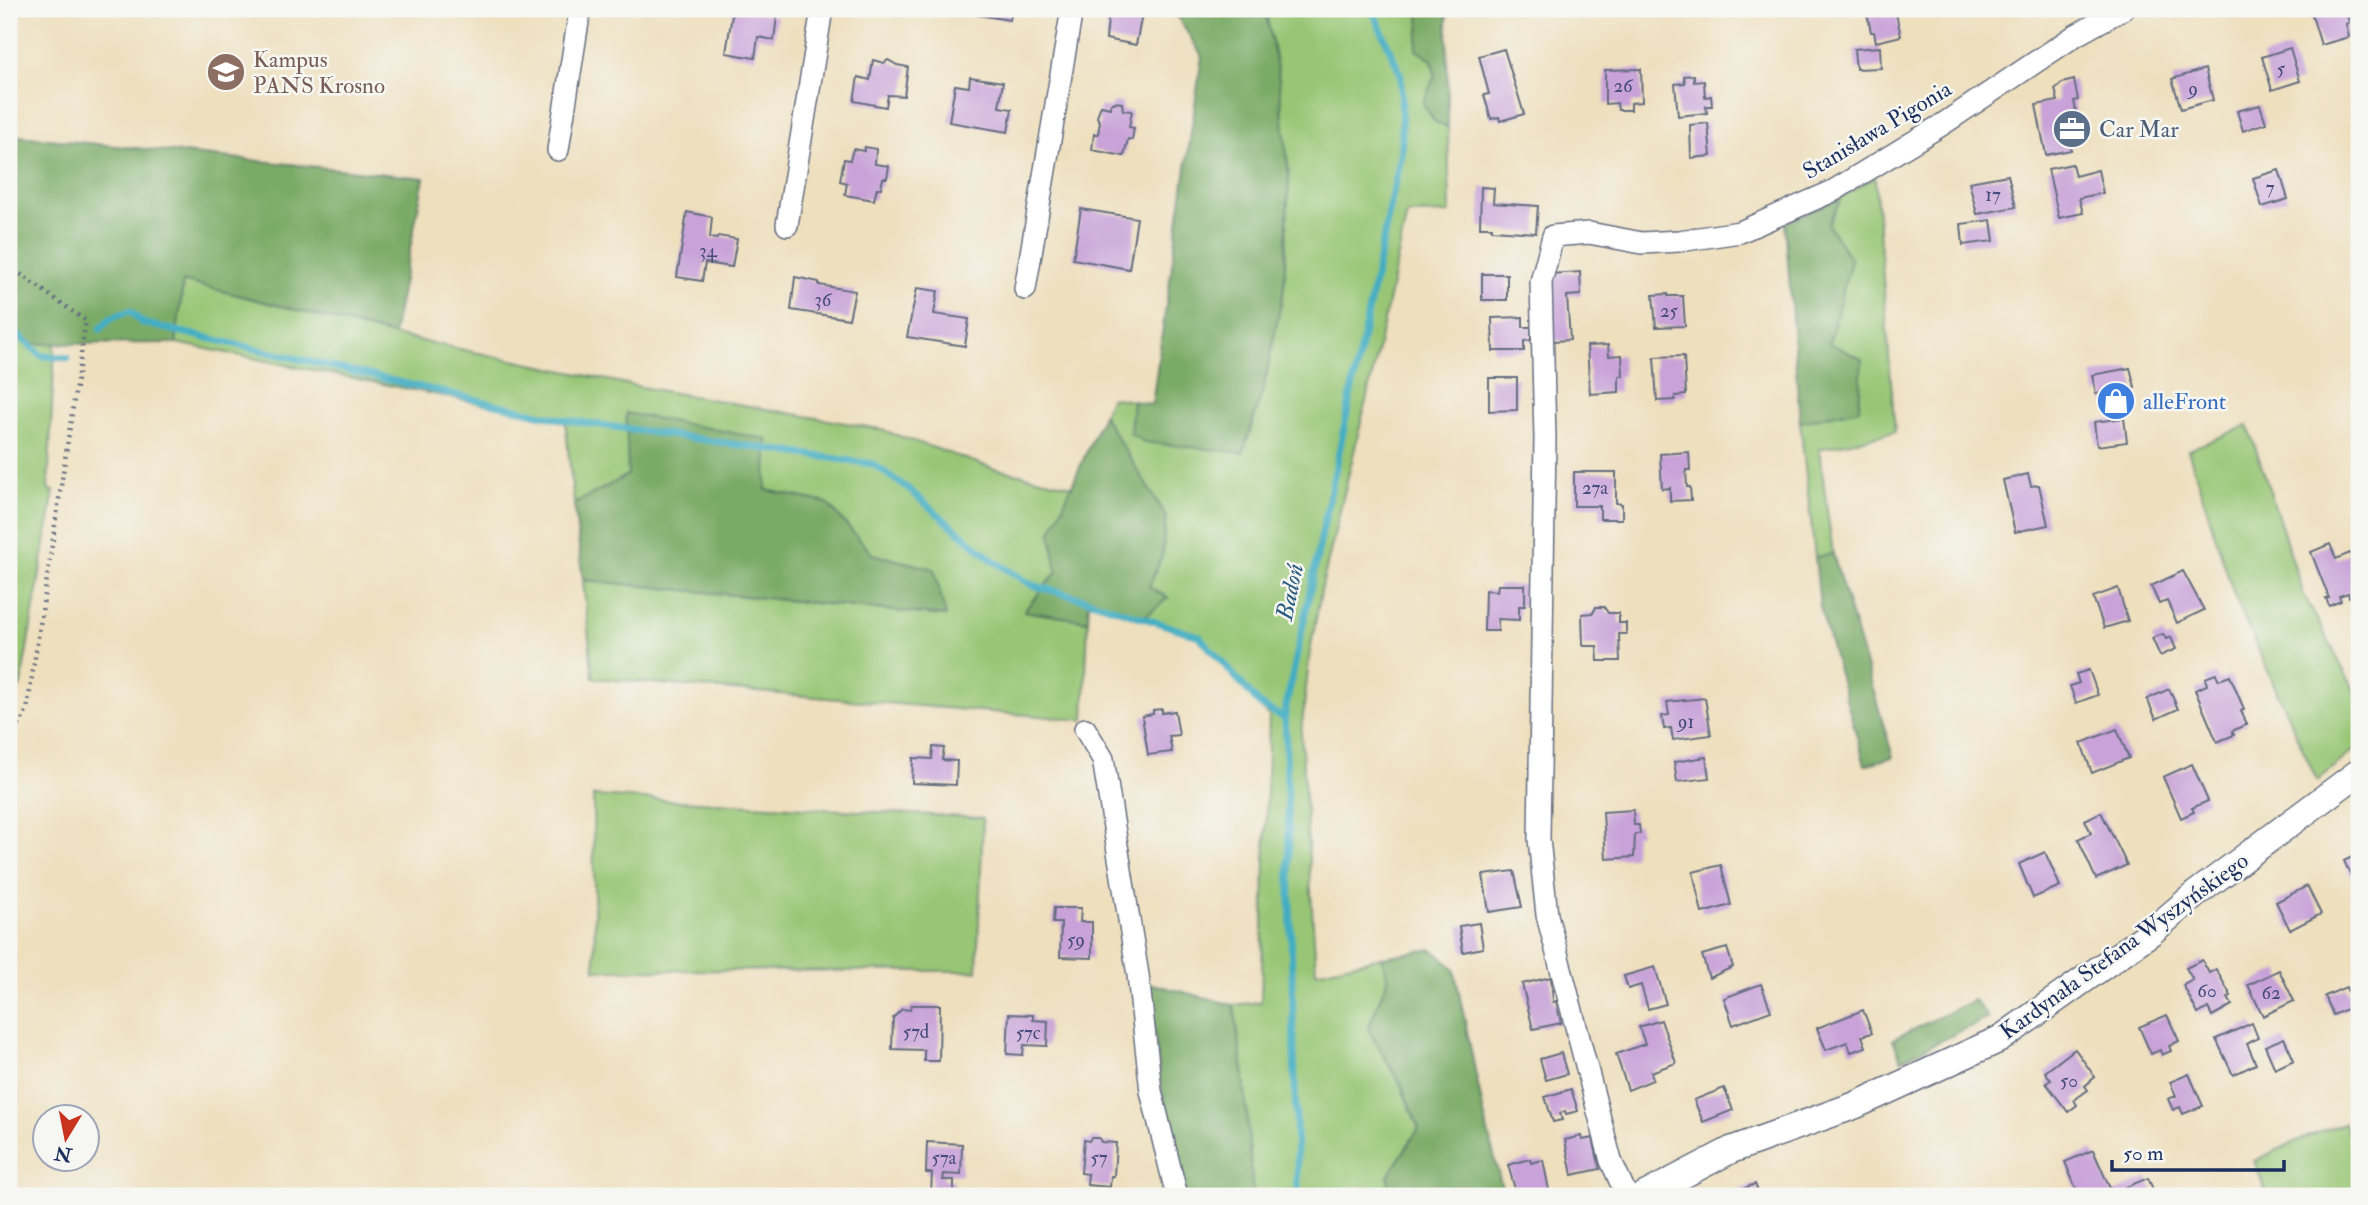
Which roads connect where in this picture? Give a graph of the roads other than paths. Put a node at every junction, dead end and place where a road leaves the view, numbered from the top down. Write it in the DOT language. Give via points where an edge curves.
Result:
graph roads {
  1 [pos="580,9"];
  2 [pos="822,9"];
  3 [pos="1072,9"];
  4 [pos="2123,9"];
  5 [pos="558,150"];
  6 [pos="788,225"];
  7 [pos="1026,289"];
  8 [pos="1085,729"];
  9 [pos="2359,772"];
  10 [pos="1177,1196"];
  11 [pos="1627,1196"];
  12 [pos="1643,1196"];
  1 -- 5 [label="street"];
  2 -- 6 [label="street"];
  3 -- 7 [label="street"];
  4 -- 11 [label="street, Stanisława Pigonia" via="1833,191 1740,232 1642,243 1589,233 1553,236 1541,282 1545,438 1539,839 1547,915 1611,1161"];
  8 -- 10 [label="street" via="1103,759 1138,975 1151,1091"];
  9 -- 12 [label="street, Kardynała Stefana Wyszyńskiego" via="2150,933 2000,1039 1856,1105 1731,1150"];
}
